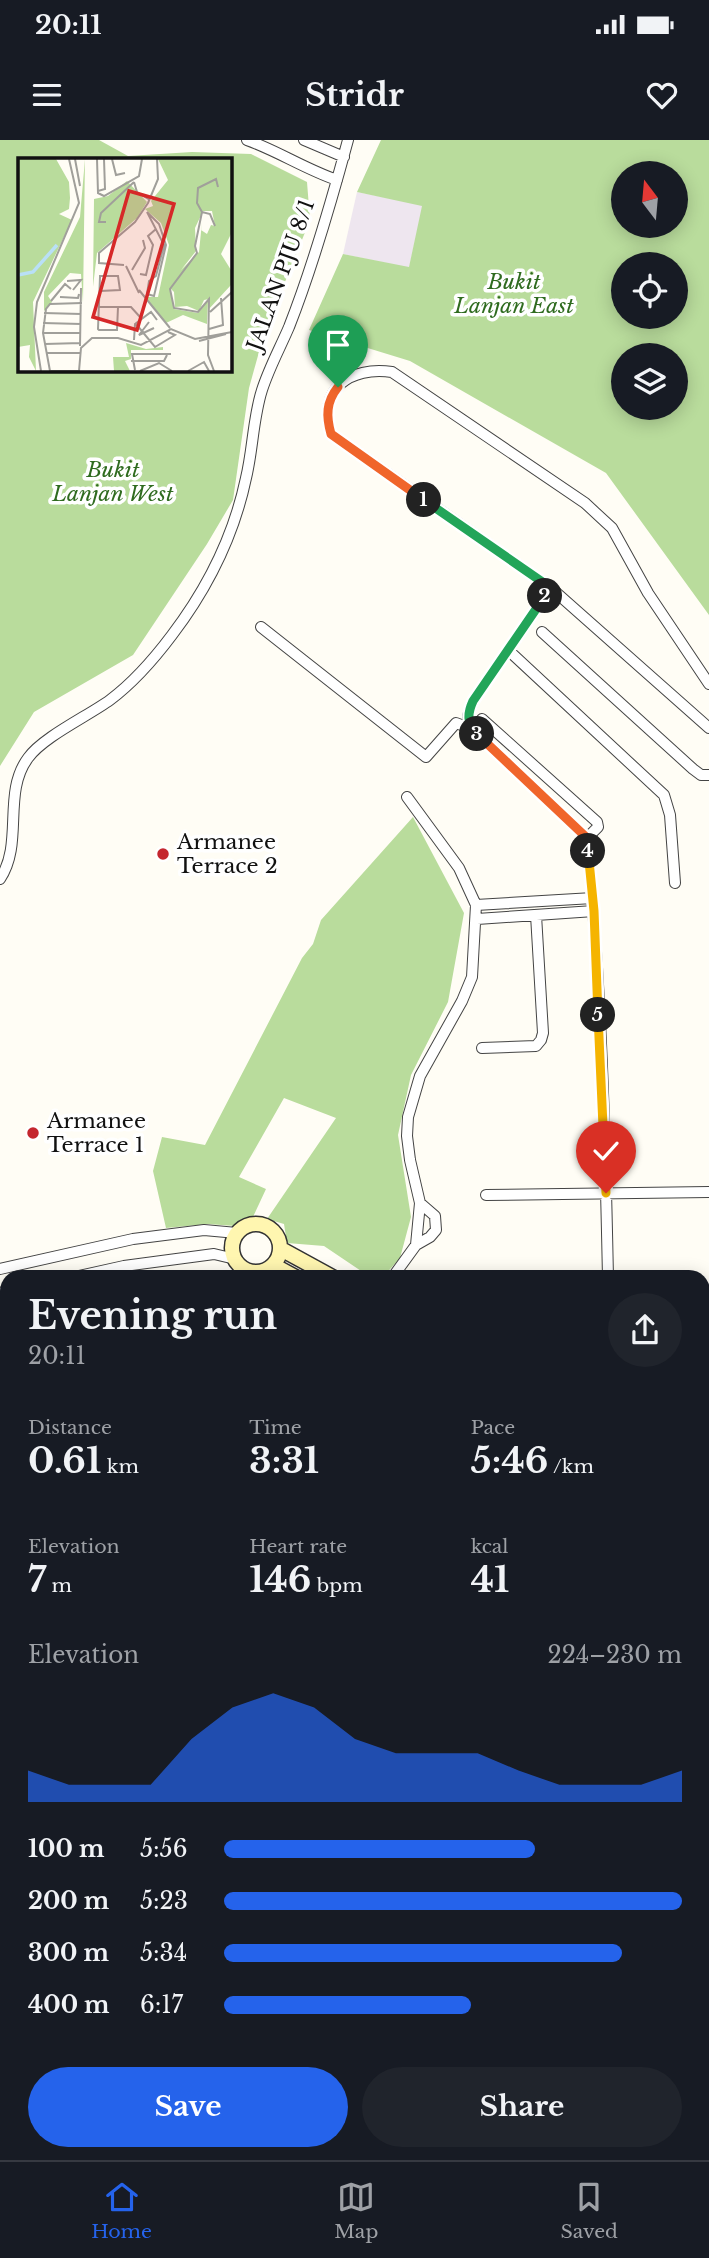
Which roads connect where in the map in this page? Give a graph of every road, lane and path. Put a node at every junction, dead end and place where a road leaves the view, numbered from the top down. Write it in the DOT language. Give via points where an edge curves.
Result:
graph roads {
  1 [pos="247,140"];
  2 [pos="304,140"];
  3 [pos="348,140"];
  4 [pos="344,156"];
  5 [pos="337,180"];
  6 [pos="551,588"];
  7 [pos="261,627"];
  8 [pos="542,632"];
  9 [pos="508,650"];
  10 [pos="709,684"];
  11 [pos="482,719"];
  12 [pos="709,728"];
  13 [pos="472,729"];
  14 [pos="709,775"];
  15 [pos="407,797"];
  16 [pos="587,838"];
  17 [pos="0,879"];
  18 [pos="675,883"];
  19 [pos="593,898"];
  20 [pos="476,905"];
  21 [pos="594,911"];
  22 [pos="536,915"];
  23 [pos="477,919"];
  24 [pos="482,1048"];
  25 [pos="709,1192"];
  26 [pos="606,1193"];
  27 [pos="486,1195"];
  28 [pos="420,1203"];
  29 [pos="237,1233"];
  30 [pos="416,1245"];
  31 [pos="281,1249"];
  32 [pos="234,1259"];
  33 [pos="274,1265"];
  34 [pos="0,1269"];
  35 [pos="106,1270"];
  36 [pos="246,1270"];
  37 [pos="262,1270"];
  38 [pos="283,1270"];
  39 [pos="319,1270"];
  40 [pos="397,1270"];
  41 [pos="608,1270"];
  1 -- 5 [label="street"];
  2 -- 4 [label="street"];
  3 -- 4 [label="street, JALAN PJU 8/1"];
  4 -- 5 [label="street, JALAN PJU 8/1"];
  5 -- 17 [label="street, JALAN PJU 8/1" via="323,234 289,327 268,369 257,406 246,481 230,535 172,635 137,677 29,756 16,787 11,854"];
  6 -- 9 [label="street"];
  6 -- 10 [label="street" via="331,434 328,404 338,387 364,371 392,372 585,503 612,528"];
  6 -- 12 [label="street"];
  7 -- 13 [label="street" via="426,757 456,723"];
  8 -- 14 [label="street" via="693,769"];
  9 -- 13 [label="street" via="469,709"];
  9 -- 18 [label="street" via="664,795"];
  11 -- 16 [label="street" via="597,822"];
  13 -- 16 [label="street"];
  15 -- 20 [label="street" via="458,869"];
  16 -- 19 [label="street"];
  19 -- 20 [label="street"];
  19 -- 21 [label="street"];
  20 -- 23 [label="street"];
  21 -- 22 [label="street"];
  21 -- 26 [label="street"];
  22 -- 23 [label="street"];
  22 -- 24 [label="street" via="541,1040 536,1046"];
  23 -- 28 [label="street" via="472,977 420,1076 408,1116 410,1160"];
  25 -- 26 [label="street"];
  26 -- 27 [label="street"];
  26 -- 41 [label="street"];
  28 -- 30 [label="street"];
  28 -- 30 [label="street" via="435,1216 436,1230"];
  29 -- 31 [label="main road" via="249,1224 265,1225 277,1234"];
  29 -- 32 [label="main road"];
  29 -- 34 [label="street" via="204,1230 133,1239"];
  30 -- 40 [label="street"];
  31 -- 33 [label="main road"];
  31 -- 39 [label="main road"];
  32 -- 35 [label="street" via="214,1254"];
  32 -- 36 [label="main road"];
  33 -- 37 [label="main road"];
  33 -- 38 [label="main road"];
}
